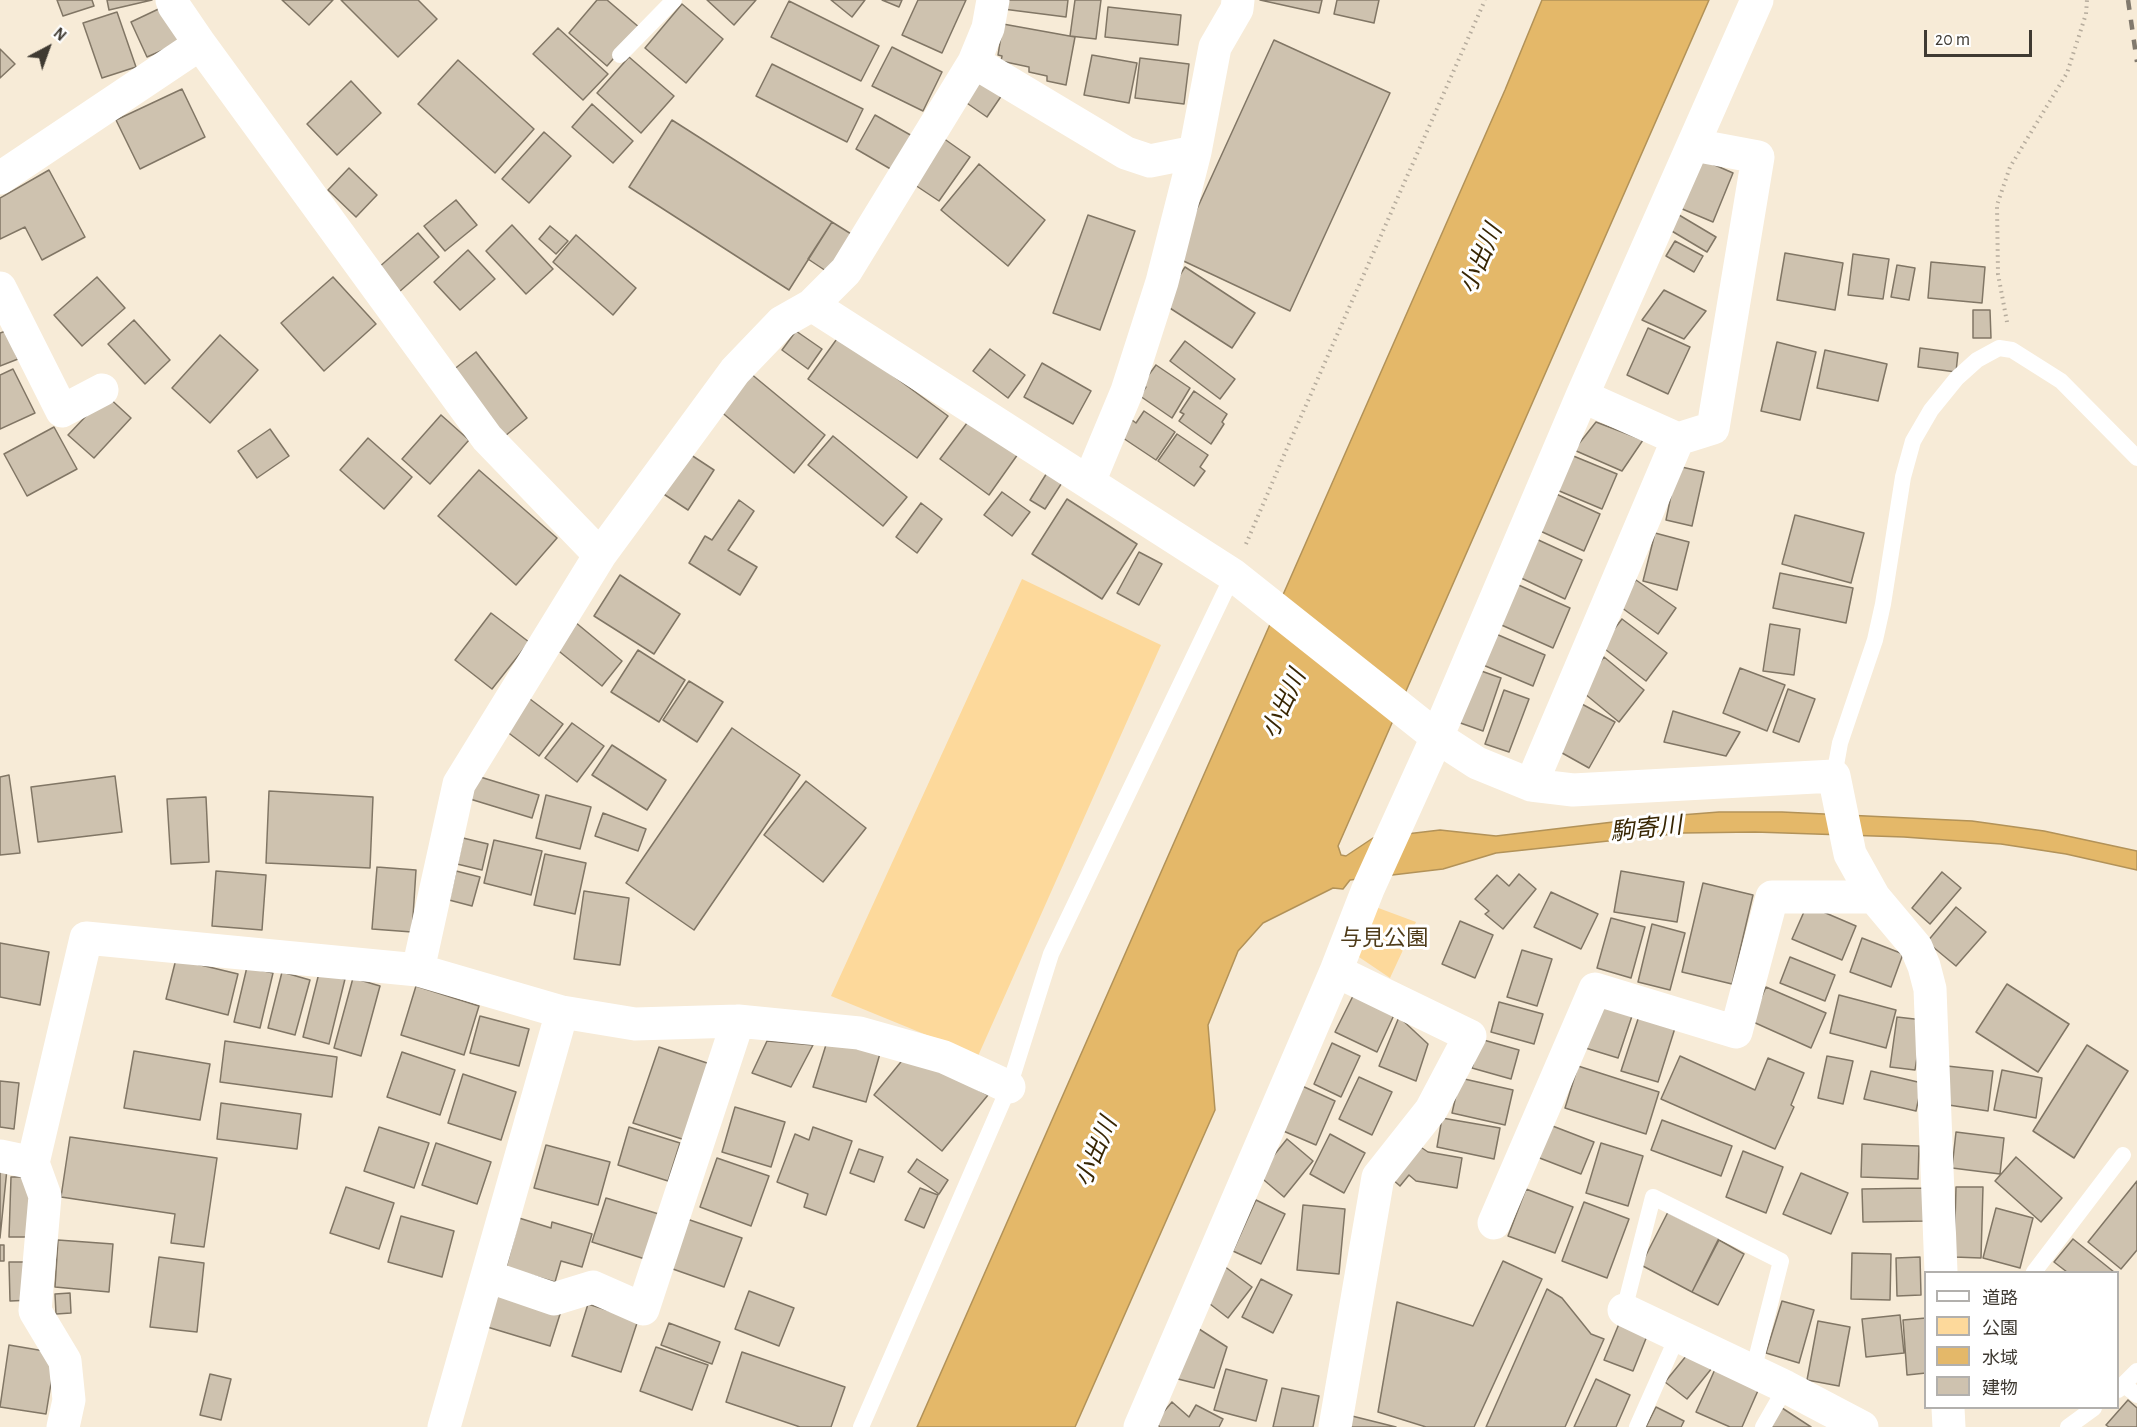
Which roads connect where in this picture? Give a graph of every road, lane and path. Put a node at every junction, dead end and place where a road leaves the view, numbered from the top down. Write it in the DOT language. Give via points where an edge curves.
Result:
graph roads {
  1 [pos="172,0"];
  2 [pos="674,0"];
  3 [pos="993,0"];
  4 [pos="1238,0"];
  5 [pos="1485,0"];
  6 [pos="1757,0"];
  7 [pos="2087,0"];
  8 [pos="200,44"];
  9 [pos="620,55"];
  10 [pos="974,62"];
  11 [pos="1694,145"];
  12 [pos="1195,152"];
  13 [pos="0,178"];
  14 [pos="0,288"];
  15 [pos="812,305"];
  16 [pos="2012,350"];
  17 [pos="102,390"];
  18 [pos="1582,396"];
  19 [pos="1678,439"];
  20 [pos="2137,458"];
  21 [pos="1089,482"];
  22 [pos="600,555"];
  23 [pos="1237,578"];
  24 [pos="1431,733"];
  25 [pos="1531,785"];
  26 [pos="1837,786"];
  27 [pos="1874,897"];
  28 [pos="418,970"];
  29 [pos="1336,971"];
  30 [pos="562,1012"];
  31 [pos="738,1021"];
  32 [pos="1010,1087"];
  33 [pos="2122,1155"];
  34 [pos="0,1156"];
  35 [pos="33,1164"];
  36 [pos="1494,1223"];
  37 [pos="1941,1271"];
  38 [pos="2035,1271"];
  39 [pos="488,1276"];
  40 [pos="1624,1310"];
  41 [pos="1678,1335"];
  42 [pos="1753,1371"];
  43 [pos="2137,1371"];
  44 [pos="1786,1387"];
  45 [pos="2126,1390"];
  46 [pos="1948,1409"];
  47 [pos="2091,1409"];
  48 [pos="63,1427"];
  49 [pos="444,1427"];
  50 [pos="861,1427"];
  51 [pos="1140,1427"];
  52 [pos="1335,1427"];
  53 [pos="1637,1427"];
  54 [pos="1763,1427"];
  55 [pos="1862,1427"];
  56 [pos="1949,1427"];
  57 [pos="2068,1427"];
  1 -- 8 [label="street"];
  2 -- 9 [label="lane"];
  3 -- 10 [label="street" via="988,28"];
  4 -- 12 [label="street" via="1237,9 1215,47"];
  5 -- 23 [label="path" via="1288,446"];
  6 -- 11 [label="street"];
  7 -- 16 [label="path" via="2067,73 2010,167 1997,205 1998,274"];
  8 -- 13 [label="street"];
  8 -- 22 [label="street" via="487,438"];
  10 -- 12 [label="street" via="1126,153 1150,161"];
  10 -- 15 [label="street" via="846,271"];
  11 -- 18 [label="street"];
  11 -- 19 [label="street" via="1758,157 1713,428"];
  12 -- 21 [label="street" via="1162,282 1127,391"];
  14 -- 17 [label="street" via="62,411"];
  15 -- 21 [label="street"];
  15 -- 22 [label="street" via="782,322 735,371"];
  16 -- 20 [label="lane" via="2061,381"];
  16 -- 26 [label="lane" via="1999,348 1977,360 1957,378 1913,441 1903,477 1875,640 1839,744"];
  18 -- 19 [label="street"];
  18 -- 24 [label="street"];
  19 -- 25 [label="street"];
  21 -- 23 [label="street"];
  22 -- 28 [label="street" via="459,784"];
  23 -- 24 [label="street"];
  23 -- 32 [label="lane" via="1051,954"];
  24 -- 25 [label="street" via="1477,763"];
  24 -- 29 [label="street"];
  25 -- 26 [label="street" via="1573,790"];
  26 -- 27 [label="street" via="1850,854"];
  27 -- 36 [label="street" via="1772,897 1736,1032 1595,989"];
  27 -- 37 [label="street" via="1916,947 1930,989"];
  28 -- 30 [label="street"];
  28 -- 35 [label="street" via="86,938"];
  29 -- 51 [label="street"];
  29 -- 52 [label="street" via="1470,1036 1431,1110 1378,1177"];
  30 -- 31 [label="street" via="635,1024"];
  30 -- 39 [label="street"];
  31 -- 32 [label="street" via="859,1033 944,1057"];
  31 -- 39 [label="street" via="643,1309 593,1287 554,1299"];
  32 -- 50 [label="lane"];
  33 -- 38 [label="lane"];
  34 -- 35 [label="street"];
  35 -- 48 [label="street" via="45,1196 35,1311 65,1361 69,1400"];
  39 -- 49 [label="street"];
  40 -- 41 [label="street"];
  40 -- 42 [label="lane" via="1653,1197 1781,1261"];
  41 -- 42 [label="street"];
  41 -- 53 [label="lane"];
  42 -- 44 [label="street"];
  43 -- 45 [label="lane"];
  44 -- 54 [label="lane"];
  44 -- 55 [label="street"];
  46 -- 56 [label="street"];
  47 -- 57 [label="lane"];
}
